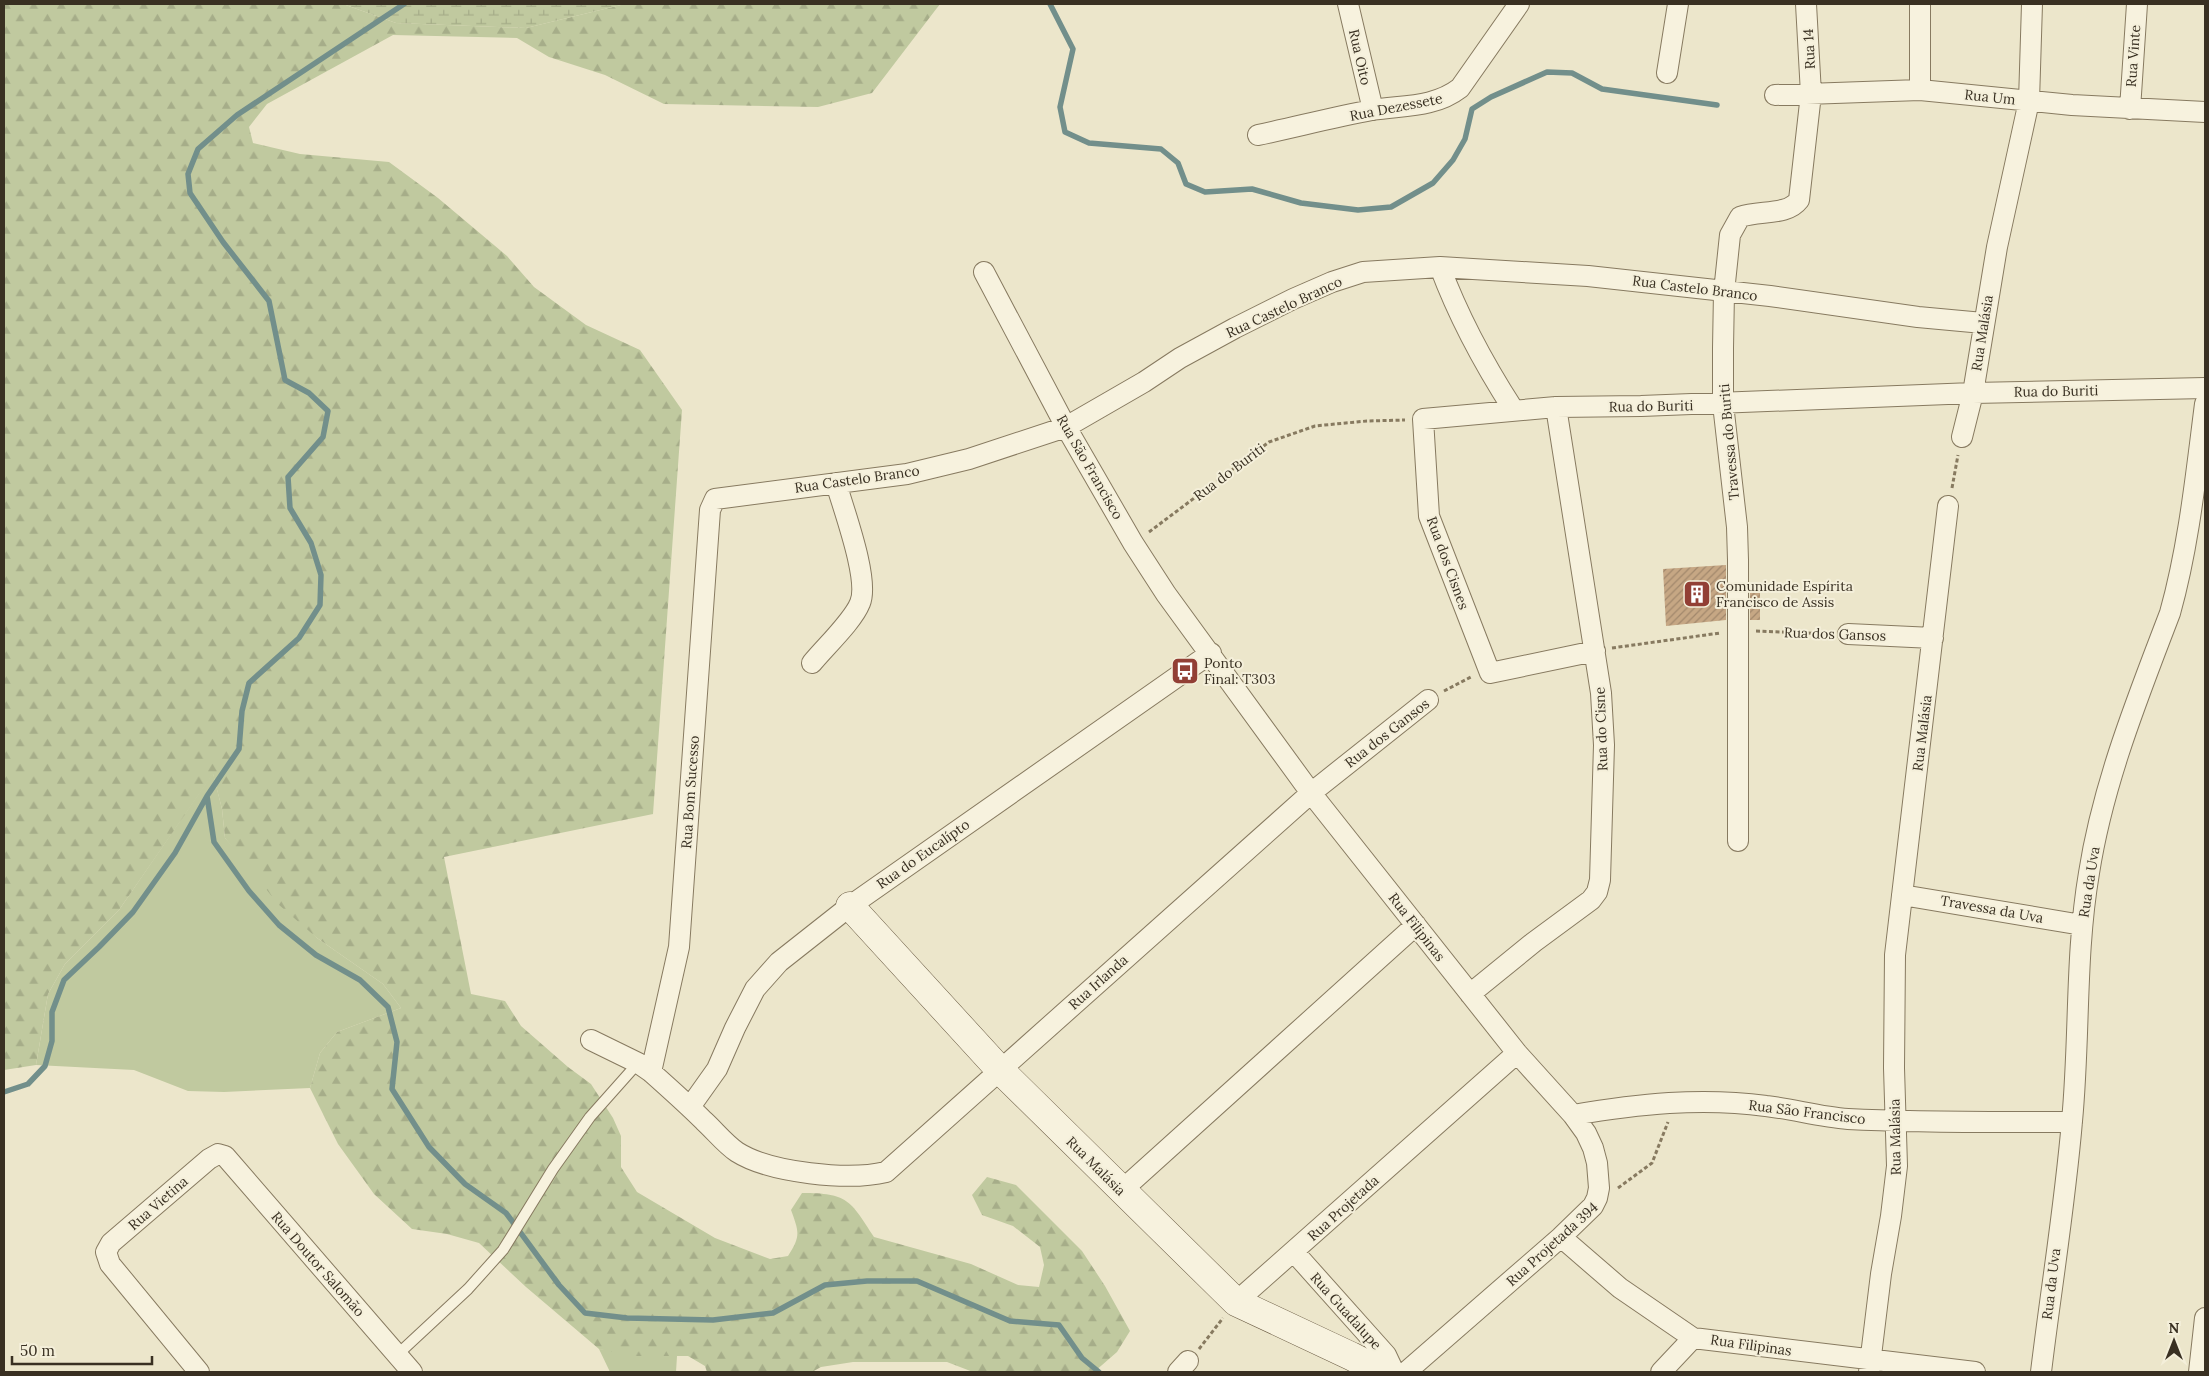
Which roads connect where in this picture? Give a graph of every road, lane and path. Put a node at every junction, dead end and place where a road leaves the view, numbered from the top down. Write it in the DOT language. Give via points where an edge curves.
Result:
graph roads {
  1 [pos="1348,4"];
  2 [pos="1518,4"];
  3 [pos="1678,4"];
  4 [pos="1806,4"];
  5 [pos="1920,4"];
  6 [pos="2032,4"];
  7 [pos="2137,4"];
  8 [pos="1667,72"];
  9 [pos="1920,90"];
  10 [pos="1811,94"];
  11 [pos="1775,95"];
  12 [pos="2030,101"];
  13 [pos="2130,109"];
  14 [pos="1372,110"];
  15 [pos="2205,112"];
  16 [pos="1258,135"];
  17 [pos="1440,267"];
  18 [pos="984,272"];
  19 [pos="1724,292"];
  20 [pos="1984,323"];
  21 [pos="2205,388"];
  22 [pos="1973,393"];
  23 [pos="1723,404"];
  24 [pos="2205,404"];
  25 [pos="1556,407"];
  26 [pos="1513,409"];
  27 [pos="1423,419"];
  28 [pos="1066,427"];
  29 [pos="1962,437"];
  30 [pos="836,483"];
  31 [pos="1948,506"];
  32 [pos="710,510"];
  33 [pos="1133,543"];
  34 [pos="1738,631"];
  35 [pos="1848,634"];
  36 [pos="1933,638"];
  37 [pos="1595,651"];
  38 [pos="1211,653"];
  39 [pos="812,663"];
  40 [pos="1466,678"];
  41 [pos="1428,700"];
  42 [pos="1311,792"];
  43 [pos="1738,841"];
  44 [pos="1902,895"];
  45 [pos="850,906"];
  46 [pos="1416,925"];
  47 [pos="2082,926"];
  48 [pos="1470,994"];
  49 [pos="591,1040"];
  50 [pos="1517,1053"];
  51 [pos="644,1068"];
  52 [pos="1000,1070"];
  53 [pos="1675,1101"];
  54 [pos="690,1107"];
  55 [pos="1573,1115"];
  56 [pos="1896,1121"];
  57 [pos="2072,1122"];
  58 [pos="225,1156"];
  59 [pos="1121,1191"];
  60 [pos="1593,1206"];
  61 [pos="1561,1237"];
  62 [pos="1294,1252"];
  63 [pos="1236,1302"];
  64 [pos="2205,1318"];
  65 [pos="1693,1338"];
  66 [pos="1869,1366"];
  67 [pos="406,1367"];
  68 [pos="1183,1367"];
  69 [pos="198,1372"];
  70 [pos="1382,1372"];
  71 [pos="1394,1372"];
  72 [pos="1406,1372"];
  73 [pos="1661,1372"];
  74 [pos="1975,1372"];
  75 [pos="2041,1372"];
  76 [pos="2199,1372"];
  1 -- 14 [label="street, Rua Oito"];
  2 -- 14 [label="street, Rua Dezessete" via="1460,88 1450,96 1424,104"];
  3 -- 8 [label="street"];
  4 -- 10 [label="street, Rua 14"];
  5 -- 9 [label="street"];
  6 -- 12 [label="street, Rua Malásia"];
  7 -- 13 [label="street, Rua Vinte"];
  9 -- 10 [label="street, Rua Um"];
  9 -- 12 [label="street, Rua Um"];
  10 -- 11 [label="street, Rua Um"];
  10 -- 19 [label="street, Travessa do Buriti" via="1799,200 1794,208 1740,217 1730,235"];
  12 -- 13 [label="street, Rua Um"];
  12 -- 20 [label="street, Rua Malásia" via="1996,247"];
  13 -- 15 [label="street, Rua Um"];
  14 -- 16 [label="street, Rua Dezessete"];
  17 -- 19 [label="street, Rua Castelo Branco" via="1588,276"];
  17 -- 26 [label="street" via="1454,305 1476,348"];
  17 -- 28 [label="street, Rua Castelo Branco" via="1363,272 1301,296 1180,358"];
  18 -- 28 [label="street, Rua São Francisco"];
  19 -- 20 [label="street, Rua Castelo Branco"];
  19 -- 23 [label="street, Travessa do Buriti"];
  20 -- 22 [label="street, Rua Malásia"];
  21 -- 22 [label="street, Rua do Buriti"];
  22 -- 23 [label="street, Rua do Buriti"];
  22 -- 29 [label="street, Rua Malásia"];
  23 -- 25 [label="street, Rua do Buriti"];
  23 -- 34 [label="street, Travessa do Buriti" via="1737,527"];
  24 -- 47 [label="street, Rua da Uva" via="2188,537 2177,587 2115,768 2089,872"];
  25 -- 26 [label="street, Rua do Buriti"];
  25 -- 37 [label="street, Rua do Cisne"];
  26 -- 27 [label="street, Rua do Buriti"];
  27 -- 33 [label="path, Rua do Buriti" via="1315,426 1269,442"];
  27 -- 37 [label="street, Rua dos Cisnes" via="1429,516 1490,673"];
  28 -- 30 [label="street, Rua Castelo Branco" via="969,459 907,474"];
  28 -- 33 [label="street, Rua São Francisco"];
  29 -- 31 [label="path"];
  30 -- 32 [label="street, Rua Castelo Branco" via="720,497 712,502"];
  30 -- 39 [label="street" via="858,560 863,596 855,612"];
  31 -- 36 [label="street, Rua Malásia"];
  32 -- 51 [label="street, Rua Bom Sucesso" via="678,947"];
  33 -- 38 [label="street, Rua São Francisco" via="1166,594"];
  34 -- 35 [label="path, Rua dos Gansos"];
  34 -- 37 [label="path, Rua dos Gansos"];
  34 -- 43 [label="street, Travessa do Buriti"];
  35 -- 36 [label="street, Rua dos Gansos"];
  36 -- 44 [label="street, Rua Malásia"];
  37 -- 48 [label="street, Rua do Cisne" via="1604,745 1597,892 1578,911"];
  38 -- 42 [label="street, Rua Filipinas"];
  38 -- 45 [label="street, Rua do Eucalípto"];
  40 -- 41 [label="path, Rua dos Gansos"];
  41 -- 42 [label="street, Rua dos Gansos"];
  42 -- 46 [label="street, Rua Filipinas"];
  42 -- 52 [label="street, Rua Irlanda"];
  44 -- 47 [label="street, Travessa da Uva"];
  44 -- 56 [label="street, Rua Malásia" via="1896,954"];
  45 -- 52 [label="street, Rua Malásia"];
  45 -- 54 [label="street, Rua do Eucalípto" via="779,962 755,989 717,1069"];
  46 -- 48 [label="street, Rua Filipinas"];
  46 -- 59 [label="street"];
  47 -- 57 [label="street, Rua da Uva"];
  48 -- 50 [label="street, Rua Filipinas"];
  49 -- 51 [label="street"];
  50 -- 55 [label="street, Rua Filipinas"];
  50 -- 62 [label="street, Rua Projetada"];
  51 -- 54 [label="street"];
  51 -- 67 [label="lane" via="590,1118 553,1169 503,1250"];
  52 -- 54 [label="street, Rua Irlanda" via="886,1172 870,1176 840,1176 754,1161 736,1152"];
  52 -- 59 [label="street, Rua Malásia"];
  53 -- 55 [label="street, Rua São Francisco"];
  53 -- 56 [label="street, Rua São Francisco" via="1726,1102 1845,1119"];
  53 -- 60 [label="path, Rua Projetada 394" via="1652,1163"];
  55 -- 60 [label="street, Rua Filipinas" via="1586,1133 1597,1163 1598,1188"];
  56 -- 57 [label="street, Rua São Francisco"];
  56 -- 66 [label="street, Rua Malásia" via="1895,1191 1880,1274"];
  57 -- 75 [label="street, Rua da Uva"];
  58 -- 67 [label="street, Rua Doutor Salomão"];
  58 -- 69 [label="street, Rua Vietina" via="218,1154 209,1159 111,1243 106,1252 110,1264"];
  59 -- 63 [label="street, Rua Malásia"];
  60 -- 61 [label="street, Rua Projetada 394"];
  61 -- 65 [label="street, Rua Filipinas" via="1620,1288"];
  61 -- 72 [label="street, Rua Projetada 394"];
  62 -- 63 [label="street, Rua Projetada"];
  62 -- 71 [label="street, Rua Guadalupe" via="1386,1355"];
  63 -- 68 [label="path"];
  63 -- 70 [label="street, Rua Malásia"];
  64 -- 76 [label="street"];
  65 -- 66 [label="street, Rua Filipinas"];
  65 -- 73 [label="street"];
  66 -- 74 [label="street, Rua Filipinas"];
}
